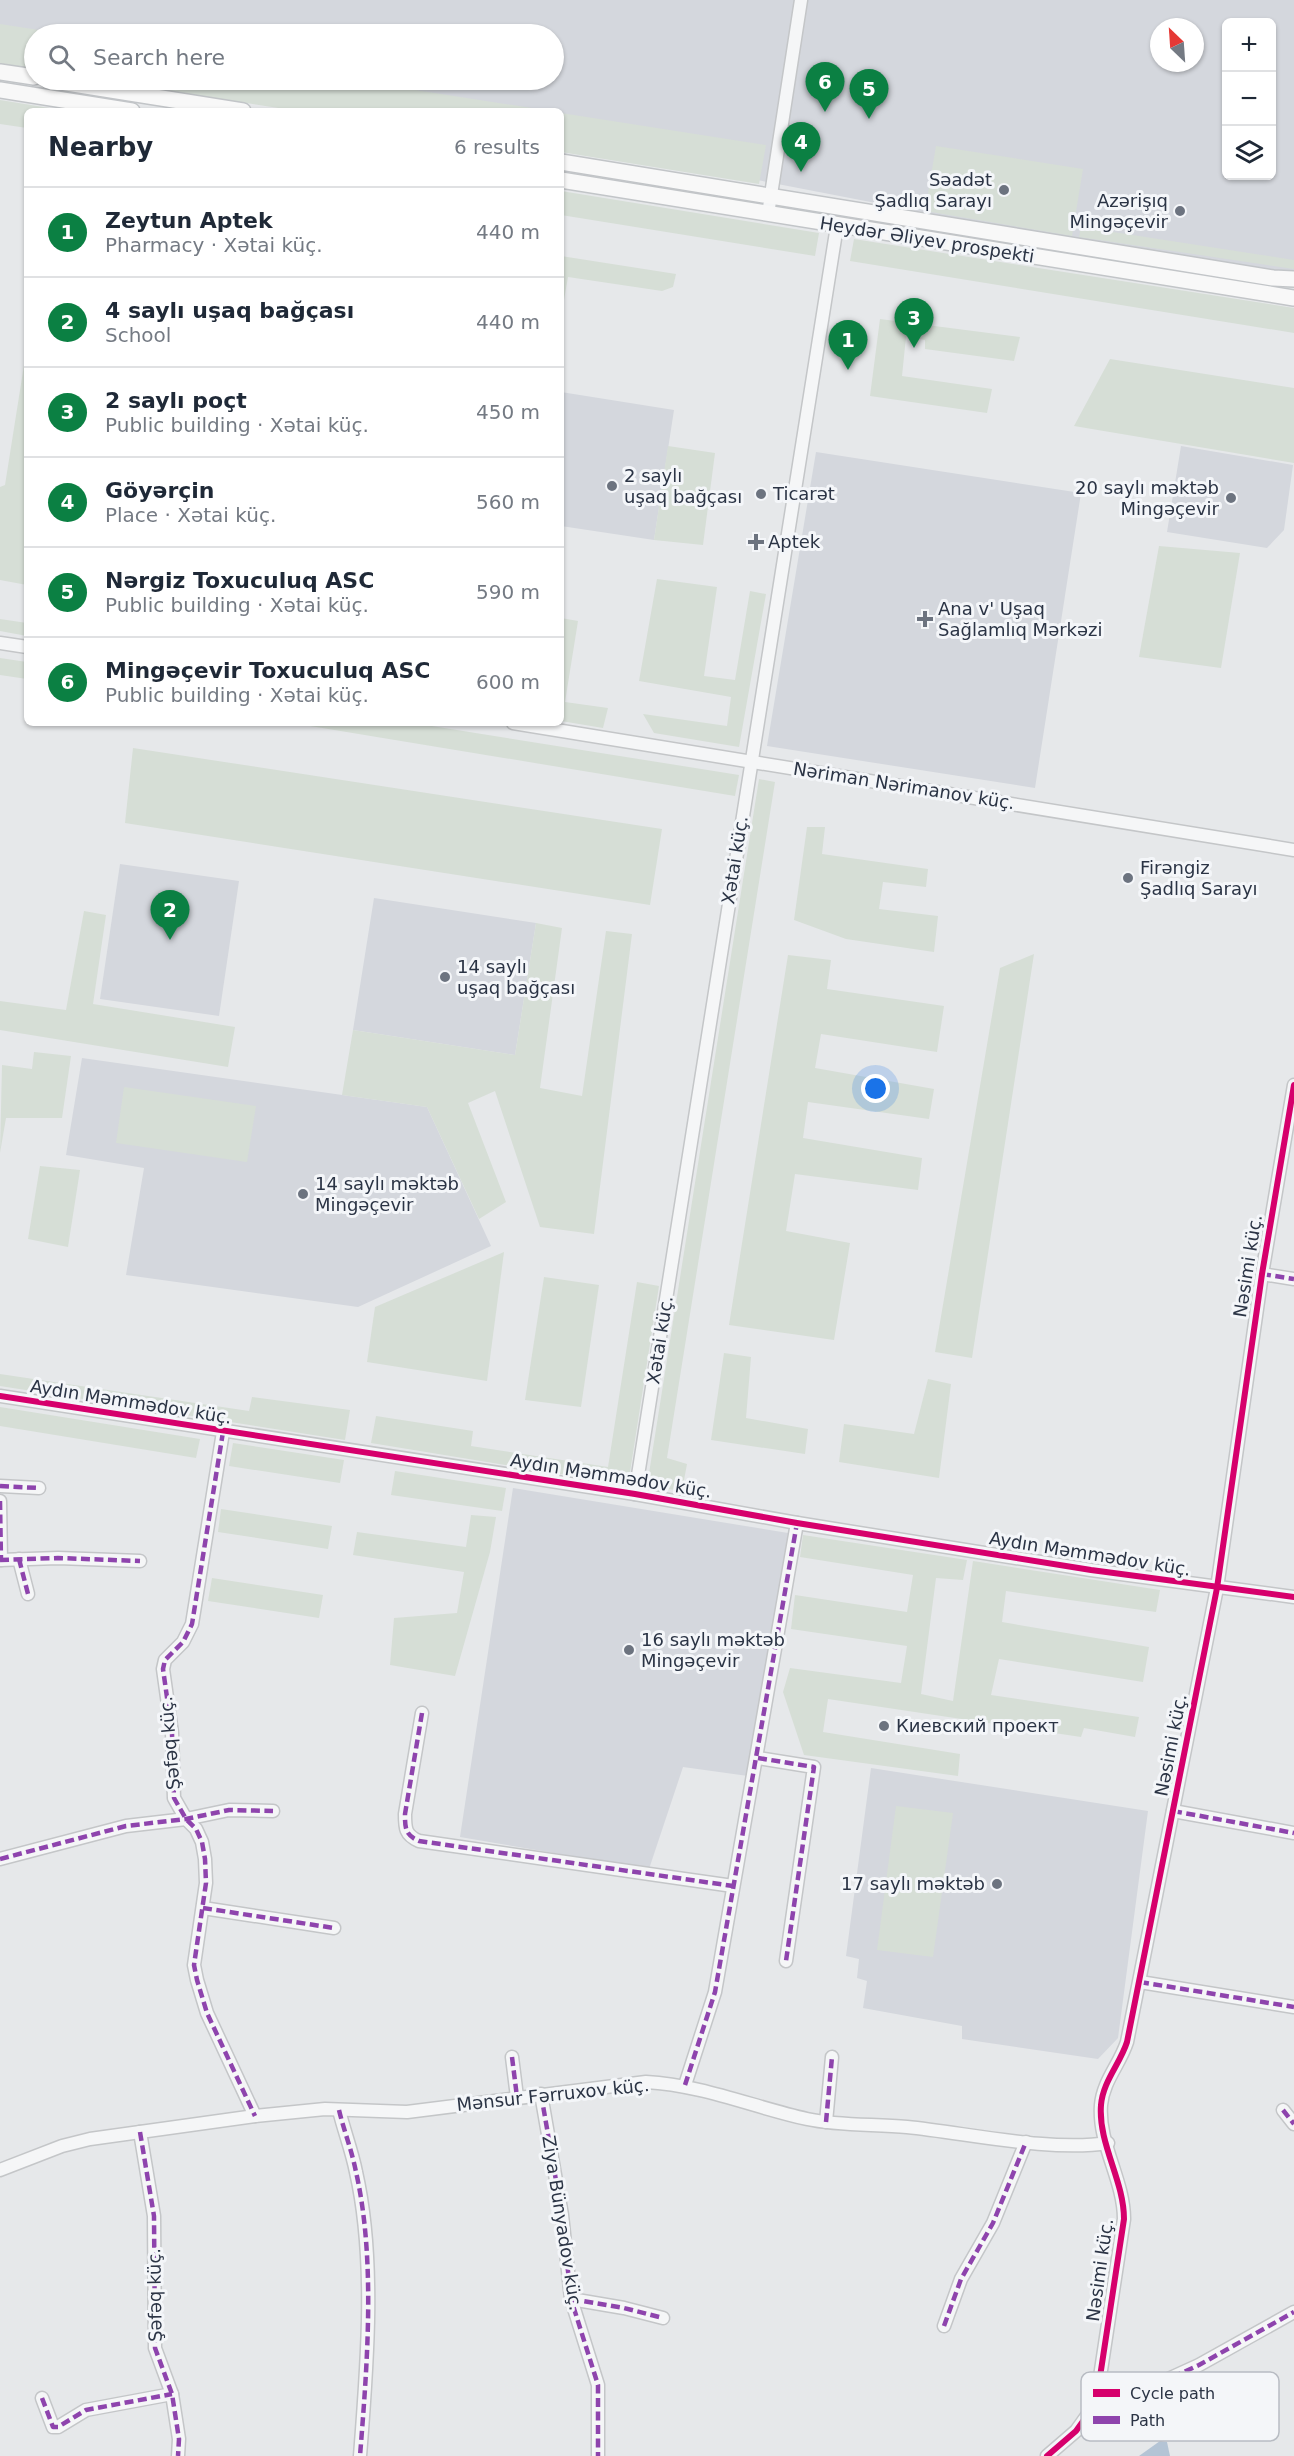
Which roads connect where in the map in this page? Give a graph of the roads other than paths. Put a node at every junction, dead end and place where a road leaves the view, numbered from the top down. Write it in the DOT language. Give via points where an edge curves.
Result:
graph roads {
  1 [pos="801,0"];
  2 [pos="0,72"];
  3 [pos="24,76"];
  4 [pos="0,90"];
  5 [pos="111,90"];
  6 [pos="113,108"];
  7 [pos="224,108"];
  8 [pos="564,162"];
  9 [pos="564,180"];
  10 [pos="771,196"];
  11 [pos="768,214"];
  12 [pos="837,226"];
  13 [pos="1294,279"];
  14 [pos="1294,298"];
  15 [pos="0,643"];
  16 [pos="24,647"];
  17 [pos="532,726"];
  18 [pos="751,761"];
  19 [pos="1294,850"];
  20 [pos="1294,1085"];
  21 [pos="1262,1274"];
  22 [pos="1294,1279"];
  23 [pos="0,1396"];
  24 [pos="223,1432"];
  25 [pos="0,1486"];
  26 [pos="39,1488"];
  27 [pos="635,1494"];
  28 [pos="0,1501"];
  29 [pos="797,1523"];
  30 [pos="20,1559"];
  31 [pos="0,1560"];
  32 [pos="140,1561"];
  33 [pos="1217,1588"];
  34 [pos="28,1594"];
  35 [pos="1294,1597"];
  36 [pos="422,1713"];
  37 [pos="758,1758"];
  38 [pos="273,1811"];
  39 [pos="1173,1811"];
  40 [pos="186,1819"];
  41 [pos="1294,1833"];
  42 [pos="0,1859"];
  43 [pos="733,1886"];
  44 [pos="203,1908"];
  45 [pos="334,1928"];
  46 [pos="786,1961"];
  47 [pos="1140,1982"];
  48 [pos="1294,2007"];
  49 [pos="512,2057"];
  50 [pos="832,2057"];
  51 [pos="685,2085"];
  52 [pos="541,2094"];
  53 [pos="517,2097"];
  54 [pos="339,2110"];
  55 [pos="1283,2110"];
  56 [pos="255,2116"];
  57 [pos="826,2122"];
  58 [pos="1294,2124"];
  59 [pos="140,2133"];
  60 [pos="1026,2142"];
  61 [pos="1108,2143"];
  62 [pos="0,2170"];
  63 [pos="571,2299"];
  64 [pos="1294,2313"];
  65 [pos="663,2318"];
  66 [pos="944,2326"];
  67 [pos="1101,2372"];
  68 [pos="1182,2372"];
  69 [pos="172,2394"];
  70 [pos="42,2398"];
  71 [pos="1081,2424"];
  72 [pos="178,2456"];
  73 [pos="360,2456"];
  74 [pos="598,2456"];
  75 [pos="1047,2456"];
  1 -- 10 [label="street"];
  2 -- 3 [label="main road"];
  4 -- 6 [label="main road"];
  5 -- 7 [label="main road"];
  8 -- 10 [label="main road, Heydər Əliyev prospekti"];
  9 -- 11 [label="main road, Heydər Əliyev prospekti"];
  10 -- 11 [label="street"];
  10 -- 13 [label="main road, Heydər Əliyev prospekti"];
  11 -- 12 [label="main road, Heydər Əliyev prospekti"];
  12 -- 14 [label="main road, Heydər Əliyev prospekti"];
  12 -- 18 [label="street, Xətai küç."];
  15 -- 16 [label="street"];
  17 -- 18 [label="street, Nəriman Nərimanov küç."];
  18 -- 19 [label="street, Nəriman Nərimanov küç."];
  18 -- 27 [label="street, Xətai küç."];
  20 -- 21 [label="street, Nəsimi küç."];
  21 -- 22 [label="street"];
  21 -- 33 [label="street, Nəsimi küç."];
  23 -- 24 [label="street, Aydın Məmmədov küç."];
  24 -- 27 [label="street, Aydın Məmmədov küç."];
  24 -- 40 [label="street, Şəfəq küç." via="192,1624 162,1669 172,1733 174,1798"];
  25 -- 26 [label="street"];
  27 -- 29 [label="street, Aydın Məmmədov küç."];
  28 -- 31 [label="street"];
  29 -- 33 [label="street, Aydın Məmmədov küç."];
  29 -- 37 [label="street"];
  30 -- 31 [label="street"];
  30 -- 32 [label="street"];
  30 -- 34 [label="street"];
  33 -- 35 [label="street, Aydın Məmmədov küç."];
  33 -- 39 [label="street, Nəsimi küç."];
  36 -- 43 [label="street" via="405,1814 405,1829 410,1837"];
  37 -- 43 [label="street"];
  37 -- 46 [label="street" via="814,1767"];
  38 -- 40 [label="street" via="229,1810"];
  39 -- 41 [label="street"];
  39 -- 47 [label="street, Nəsimi küç."];
  40 -- 42 [label="street" via="100,1832"];
  40 -- 44 [label="street, Şəfəq küç." via="202,1842 206,1883"];
  43 -- 51 [label="street" via="715,1992"];
  44 -- 45 [label="street"];
  44 -- 56 [label="street, Şəfəq küç." via="194,1965 197,1980 207,2013"];
  47 -- 48 [label="street"];
  47 -- 61 [label="street, Nəsimi küç." via="1125,2049 1103,2094 1102,2120"];
  49 -- 53 [label="street"];
  50 -- 57 [label="street"];
  51 -- 52 [label="street, Mənsur Fərruxov küç." via="624,2084"];
  51 -- 57 [label="street, Mənsur Fərruxov küç."];
  52 -- 53 [label="street, Mənsur Fərruxov küç."];
  52 -- 63 [label="street, Ziya Bünyadov küç." via="562,2215"];
  53 -- 54 [label="street, Mənsur Fərruxov küç." via="406,2112"];
  54 -- 56 [label="street, Mənsur Fərruxov küç."];
  54 -- 73 [label="street" via="356,2172 364,2233 366,2390"];
  55 -- 58 [label="street"];
  56 -- 59 [label="street, Mənsur Fərruxov küç."];
  57 -- 60 [label="street, Mənsur Fərruxov küç."];
  59 -- 62 [label="street, Mənsur Fərruxov küç." via="62,2146"];
  59 -- 69 [label="street, Şəfəq küç." via="154,2216 155,2348"];
  60 -- 61 [label="street, Mənsur Fərruxov küç." via="1082,2146"];
  60 -- 66 [label="street" via="993,2223 961,2278"];
  61 -- 67 [label="street, Nəsimi küç." via="1122,2193 1124,2219"];
  63 -- 65 [label="street"];
  63 -- 74 [label="street, Ziya Bünyadov küç." via="598,2385"];
  64 -- 68 [label="street"];
  69 -- 70 [label="street" via="86,2410 58,2427 50,2424"];
  69 -- 72 [label="street, Şəfəq küç."];
  71 -- 75 [label="street"];
}
